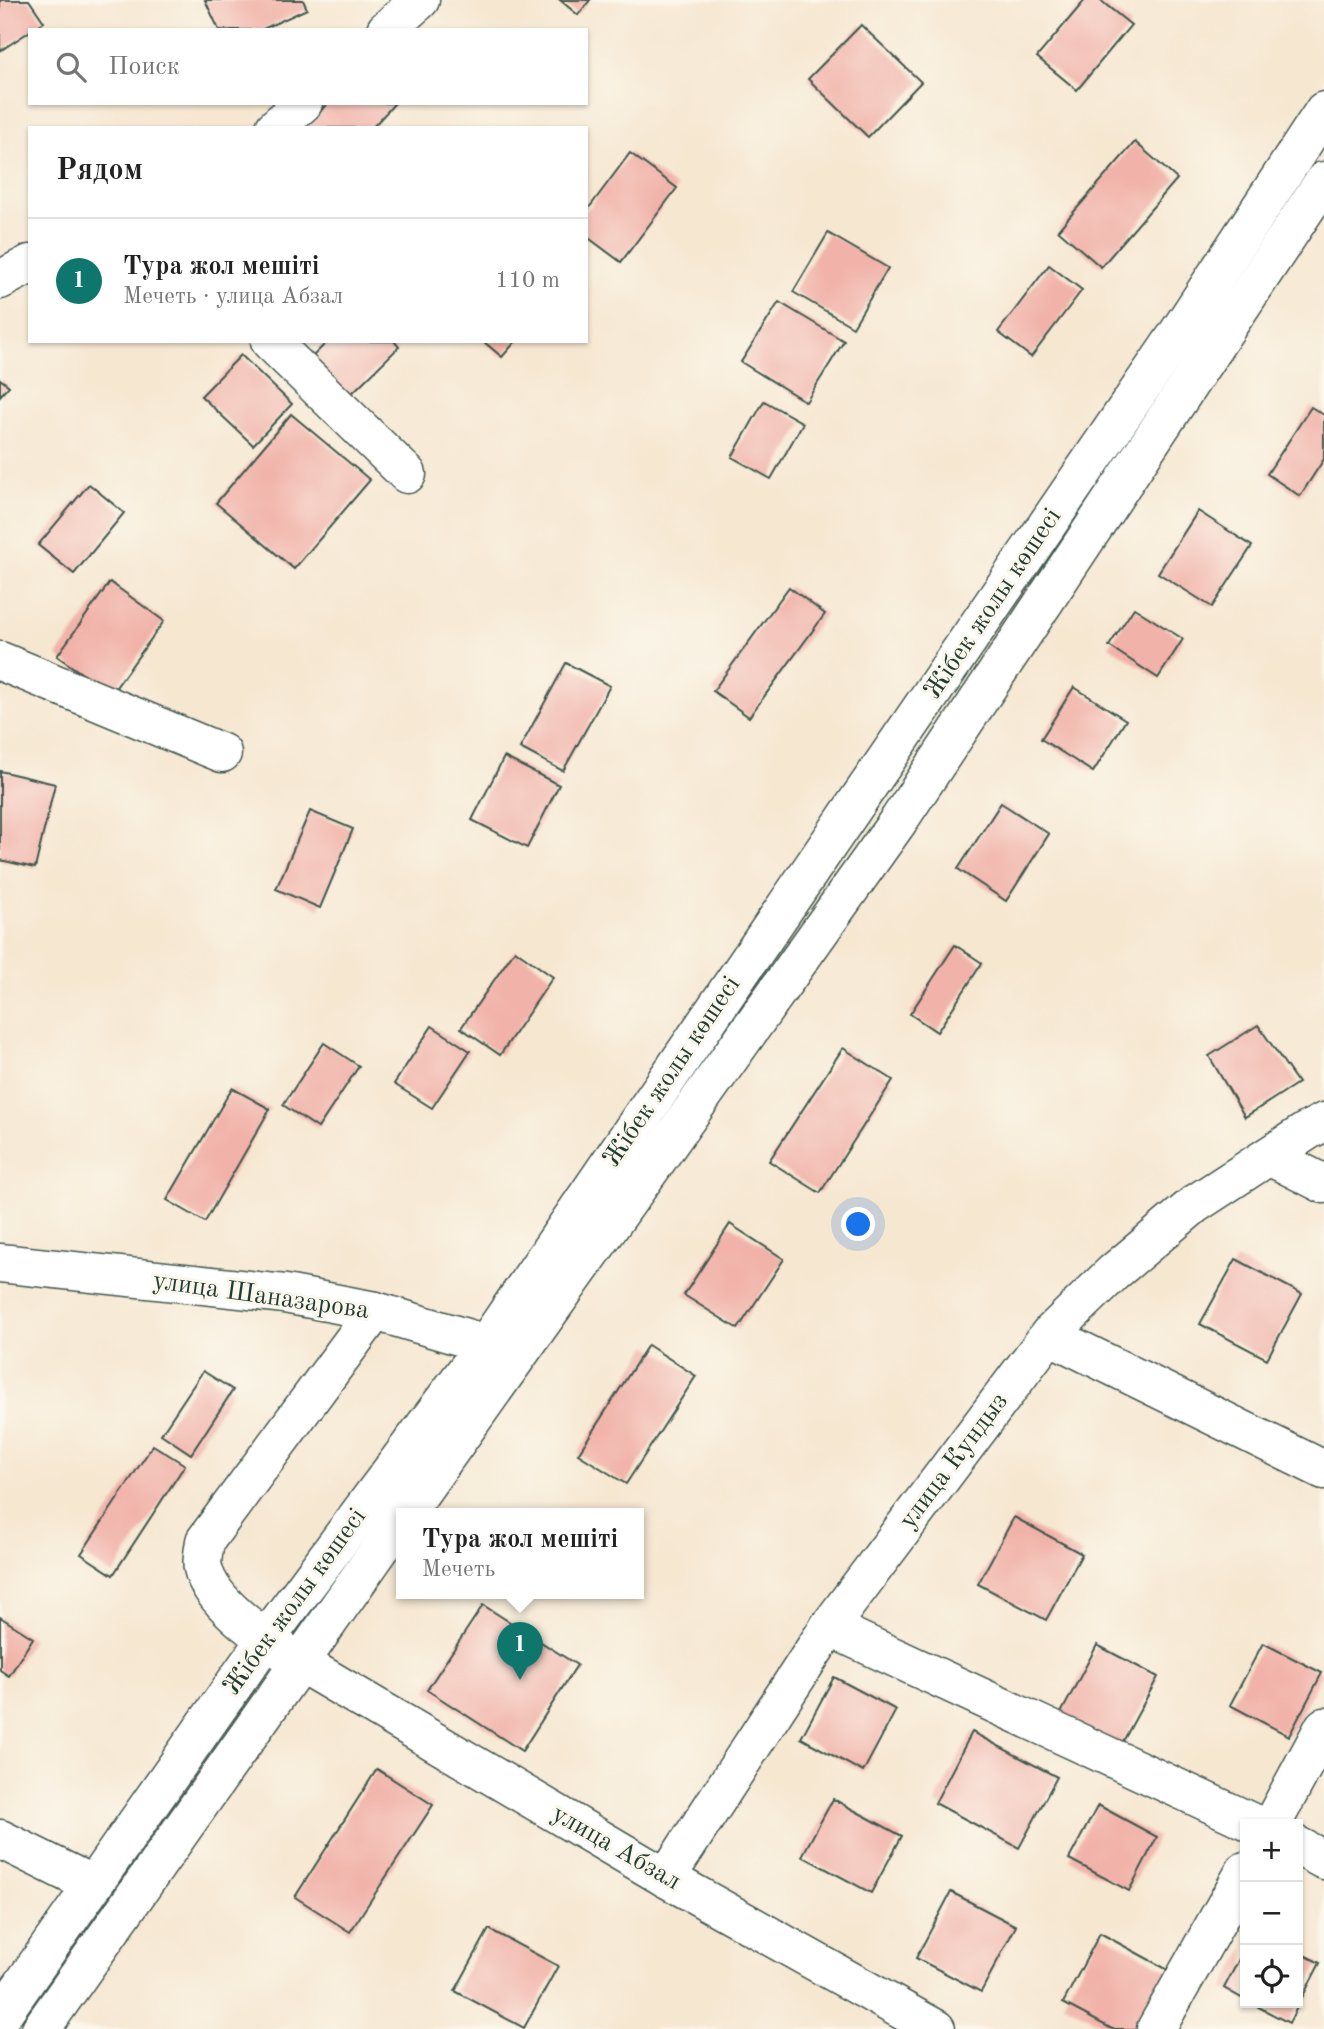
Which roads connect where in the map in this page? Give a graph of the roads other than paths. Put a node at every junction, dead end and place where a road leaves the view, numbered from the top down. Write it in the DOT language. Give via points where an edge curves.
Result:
graph roads {
  1 [pos="420,0"];
  2 [pos="388,28"];
  3 [pos="301,105"];
  4 [pos="1324,111"];
  5 [pos="277,126"];
  6 [pos="1324,181"];
  7 [pos="28,265"];
  8 [pos="0,280"];
  9 [pos="272,343"];
  10 [pos="407,474"];
  11 [pos="0,661"];
  12 [pos="222,753"];
  13 [pos="1324,1122"];
  14 [pos="1269,1156"];
  15 [pos="1324,1184"];
  16 [pos="0,1263"];
  17 [pos="375,1311"];
  18 [pos="1049,1335"];
  19 [pos="500,1351"];
  20 [pos="1324,1470"];
  21 [pos="408,1508"];
  22 [pos="396,1526"];
  23 [pos="829,1627"];
  24 [pos="266,1639"];
  25 [pos="299,1662"];
  26 [pos="1324,1727"];
  27 [pos="1244,1819"];
  28 [pos="1275,1819"];
  29 [pos="0,1839"];
  30 [pos="1303,1849"];
  31 [pos="1324,1860"];
  32 [pos="666,1878"];
  33 [pos="1240,1880"];
  34 [pos="93,1885"];
  35 [pos="0,2017"];
  36 [pos="41,2029"];
  37 [pos="936,2029"];
  38 [pos="1156,2029"];
  1 -- 2 [label="main road"];
  3 -- 5 [label="main road"];
  4 -- 19 [label="main road, Жібек жолы көшесі"];
  6 -- 19 [label="main road, Жібек жолы көшесі" via="899,820"];
  7 -- 8 [label="main road"];
  9 -- 10 [label="main road"];
  11 -- 12 [label="main road"];
  13 -- 14 [label="main road, улица Кундыз"];
  14 -- 15 [label="main road"];
  14 -- 18 [label="main road, улица Кундыз" via="1195,1204"];
  16 -- 17 [label="main road, улица Шаназарова" via="285,1294"];
  17 -- 19 [label="main road, улица Шаназарова"];
  17 -- 24 [label="main road, улица Абзал" via="205,1541 202,1566 209,1587"];
  18 -- 20 [label="main road"];
  18 -- 23 [label="main road, улица Кундыз"];
  19 -- 21 [label="main road, Жібек жолы көшесі"];
  19 -- 24 [label="main road, Жібек жолы көшесі"];
  22 -- 25 [label="main road, Жібек жолы көшесі"];
  23 -- 27 [label="main road"];
  23 -- 32 [label="main road, улица Кундыз"];
  24 -- 25 [label="main road, улица Абзал"];
  24 -- 34 [label="main road, Жібек жолы көшесі"];
  25 -- 32 [label="main road, улица Абзал"];
  25 -- 36 [label="main road, Жібек жолы көшесі"];
  26 -- 28 [label="main road"];
  29 -- 34 [label="main road"];
  30 -- 31 [label="main road"];
  32 -- 37 [label="main road, улица Абзал"];
  33 -- 38 [label="main road"];
  34 -- 35 [label="main road, Жібек жолы көшесі"];
}
